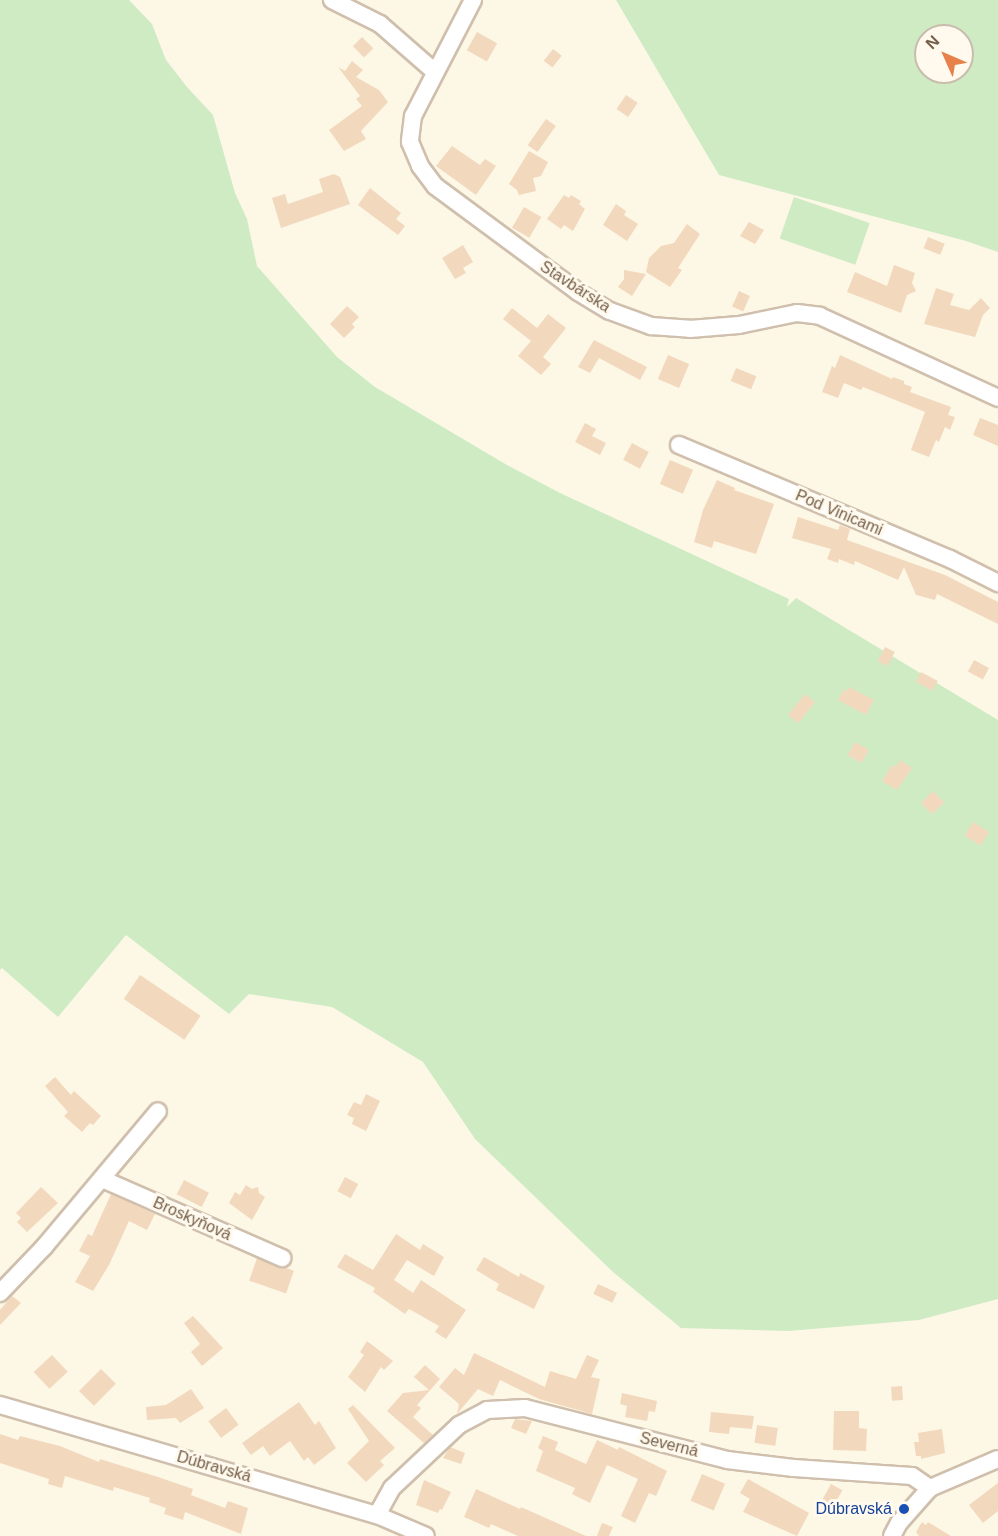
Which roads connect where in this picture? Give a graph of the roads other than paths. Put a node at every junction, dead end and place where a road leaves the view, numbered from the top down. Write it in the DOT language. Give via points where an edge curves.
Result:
graph roads {
  1 [pos="332,0"];
  2 [pos="473,0"];
  3 [pos="435,72"];
  4 [pos="998,398"];
  5 [pos="679,445"];
  6 [pos="998,583"];
  7 [pos="158,1111"];
  8 [pos="102,1179"];
  9 [pos="282,1258"];
  10 [pos="0,1293"];
  11 [pos="0,1405"];
  12 [pos="998,1459"];
  13 [pos="930,1488"];
  14 [pos="377,1515"];
  15 [pos="426,1536"];
  16 [pos="892,1536"];
  1 -- 3 [label="street" via="380,24"];
  2 -- 3 [label="street, Stavbárska"];
  3 -- 4 [label="street, Stavbárska" via="413,116 410,142 420,166 435,186 578,292 610,311 651,326 690,329 739,325 797,313 820,316"];
  5 -- 6 [label="street, Pod Vinicami"];
  7 -- 8 [label="street"];
  8 -- 9 [label="street, Broskyňová"];
  8 -- 10 [label="street"];
  11 -- 14 [label="street, Dúbravská"];
  12 -- 13 [label="street"];
  13 -- 14 [label="street, Severná" via="912,1476 727,1460 516,1408 487,1410 459,1425 392,1488"];
  13 -- 16 [label="street"];
  14 -- 15 [label="street, Dúbravská"];
}
